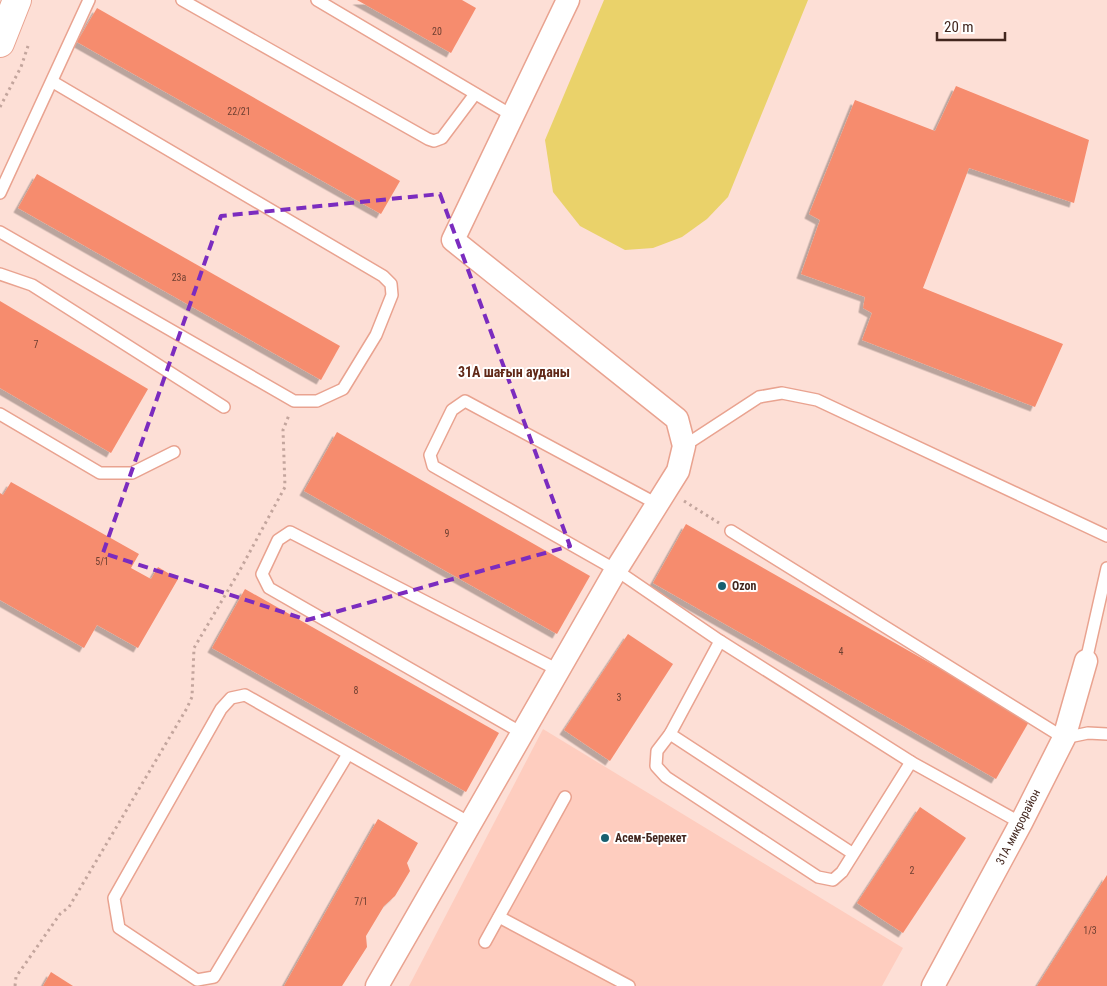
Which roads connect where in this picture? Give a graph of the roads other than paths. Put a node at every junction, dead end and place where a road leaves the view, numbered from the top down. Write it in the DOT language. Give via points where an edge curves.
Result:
graph roads {
  1 [pos="17,0"];
  2 [pos="89,0"];
  3 [pos="182,0"];
  4 [pos="317,0"];
  5 [pos="568,0"];
  6 [pos="0,43"];
  7 [pos="53,82"];
  8 [pos="476,94"];
  9 [pos="513,116"];
  10 [pos="0,193"];
  11 [pos="0,232"];
  12 [pos="0,274"];
  13 [pos="224,407"];
  14 [pos="0,414"];
  15 [pos="684,446"];
  16 [pos="174,452"];
  17 [pos="662,497"];
  18 [pos="731,531"];
  19 [pos="1107,536"];
  20 [pos="1107,568"];
  21 [pos="616,570"];
  22 [pos="720,641"];
  23 [pos="1086,661"];
  24 [pos="558,670"];
  25 [pos="522,733"];
  26 [pos="670,734"];
  27 [pos="1107,734"];
  28 [pos="1064,738"];
  29 [pos="348,754"];
  30 [pos="911,762"];
  31 [pos="565,797"];
  32 [pos="1021,823"];
  33 [pos="470,824"];
  34 [pos="852,852"];
  35 [pos="499,917"];
  36 [pos="485,942"];
  37 [pos="377,986"];
  38 [pos="629,986"];
  39 [pos="934,986"];
  1 -- 6 [label="main road"];
  2 -- 7 [label="lane"];
  3 -- 8 [label="lane" via="434,141 442,138"];
  4 -- 8 [label="lane"];
  5 -- 9 [label="street"];
  7 -- 10 [label="lane"];
  7 -- 11 [label="lane" via="389,280 392,295 376,335 342,389 317,401 294,400"];
  8 -- 9 [label="lane"];
  9 -- 15 [label="street" via="453,240 677,419"];
  12 -- 13 [label="lane" via="32,285"];
  14 -- 16 [label="lane" via="100,472 132,473"];
  15 -- 17 [label="street" via="678,471"];
  15 -- 19 [label="lane" via="759,397 782,394 817,400"];
  17 -- 21 [label="street"];
  17 -- 21 [label="lane" via="465,401 452,410 430,455 434,466"];
  18 -- 28 [label="lane"];
  20 -- 23 [label="lane"];
  21 -- 22 [label="lane"];
  21 -- 24 [label="street"];
  22 -- 26 [label="lane"];
  22 -- 30 [label="lane"];
  23 -- 28 [label="street, 31А микрорайон"];
  24 -- 25 [label="street"];
  24 -- 25 [label="lane" via="290,532 278,540 262,574 269,588"];
  25 -- 33 [label="street"];
  26 -- 34 [label="lane"];
  26 -- 34 [label="lane" via="657,752 656,766 666,777 818,876 833,880 842,872"];
  27 -- 28 [label="lane" via="1088,733"];
  28 -- 32 [label="street, 31А микрорайон"];
  29 -- 29 [label="lane" via="245,695 231,698 220,709 114,898 119,928 197,980 214,977"];
  29 -- 33 [label="lane"];
  30 -- 32 [label="lane"];
  30 -- 34 [label="lane"];
  31 -- 35 [label="lane"];
  32 -- 39 [label="street, 31А микрорайон"];
  33 -- 37 [label="street"];
  35 -- 36 [label="lane"];
  35 -- 38 [label="lane"];
}
